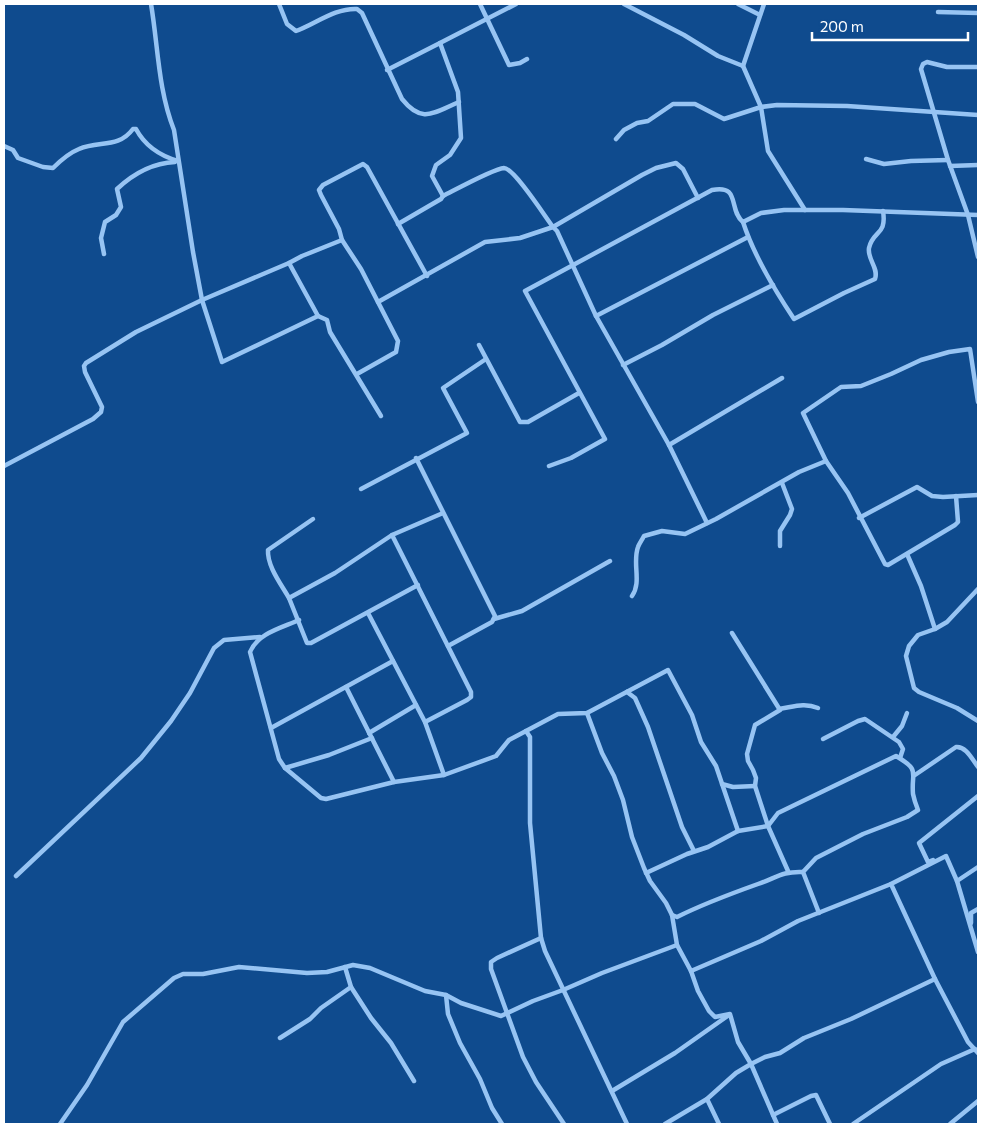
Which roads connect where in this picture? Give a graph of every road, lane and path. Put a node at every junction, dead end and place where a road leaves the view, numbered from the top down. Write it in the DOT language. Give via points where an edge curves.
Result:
graph roads {
  1 [pos="151,4"];
  2 [pos="279,4"];
  3 [pos="480,4"];
  4 [pos="516,4"];
  5 [pos="624,4"];
  6 [pos="738,4"];
  7 [pos="764,4"];
  8 [pos="938,12"];
  9 [pos="978,13"];
  10 [pos="760,15"];
  11 [pos="488,19"];
  12 [pos="440,43"];
  13 [pos="528,59"];
  14 [pos="743,66"];
  15 [pos="978,66"];
  16 [pos="387,70"];
  17 [pos="459,102"];
  18 [pos="761,107"];
  19 [pos="933,112"];
  20 [pos="978,115"];
  21 [pos="616,139"];
  22 [pos="4,146"];
  23 [pos="866,159"];
  24 [pos="948,160"];
  25 [pos="178,161"];
  26 [pos="978,165"];
  27 [pos="950,166"];
  28 [pos="443,196"];
  29 [pos="698,198"];
  30 [pos="806,210"];
  31 [pos="883,211"];
  32 [pos="968,215"];
  33 [pos="978,215"];
  34 [pos="743,222"];
  35 [pos="398,224"];
  36 [pos="553,228"];
  37 [pos="748,237"];
  38 [pos="342,240"];
  39 [pos="104,254"];
  40 [pos="978,257"];
  41 [pos="289,263"];
  42 [pos="572,265"];
  43 [pos="427,276"];
  44 [pos="774,285"];
  45 [pos="202,300"];
  46 [pos="378,302"];
  47 [pos="318,316"];
  48 [pos="596,316"];
  49 [pos="479,345"];
  50 [pos="486,359"];
  51 [pos="623,365"];
  52 [pos="357,374"];
  53 [pos="782,378"];
  54 [pos="579,393"];
  55 [pos="978,402"];
  56 [pos="381,416"];
  57 [pos="668,445"];
  58 [pos="416,458"];
  59 [pos="826,461"];
  60 [pos="4,466"];
  61 [pos="550,466"];
  62 [pos="782,483"];
  63 [pos="361,489"];
  64 [pos="978,495"];
  65 [pos="956,496"];
  66 [pos="443,513"];
  67 [pos="313,518"];
  68 [pos="859,518"];
  69 [pos="708,523"];
  70 [pos="392,535"];
  71 [pos="780,546"];
  72 [pos="907,554"];
  73 [pos="610,562"];
  74 [pos="418,585"];
  75 [pos="978,590"];
  76 [pos="632,596"];
  77 [pos="289,598"];
  78 [pos="368,613"];
  79 [pos="494,619"];
  80 [pos="298,620"];
  81 [pos="935,629"];
  82 [pos="732,632"];
  83 [pos="262,636"];
  84 [pos="448,646"];
  85 [pos="393,661"];
  86 [pos="346,687"];
  87 [pos="627,692"];
  88 [pos="416,705"];
  89 [pos="818,708"];
  90 [pos="779,709"];
  91 [pos="587,713"];
  92 [pos="906,713"];
  93 [pos="978,721"];
  94 [pos="425,722"];
  95 [pos="271,728"];
  96 [pos="526,731"];
  97 [pos="371,735"];
  98 [pos="893,737"];
  99 [pos="823,739"];
  100 [pos="900,758"];
  101 [pos="978,767"];
  102 [pos="285,768"];
  103 [pos="444,775"];
  104 [pos="915,775"];
  105 [pos="394,782"];
  106 [pos="722,784"];
  107 [pos="755,786"];
  108 [pos="978,796"];
  109 [pos="768,826"];
  110 [pos="738,831"];
  111 [pos="694,851"];
  112 [pos="946,856"];
  113 [pos="978,867"];
  114 [pos="788,871"];
  115 [pos="802,872"];
  116 [pos="646,873"];
  117 [pos="16,876"];
  118 [pos="957,881"];
  119 [pos="891,884"];
  120 [pos="978,909"];
  121 [pos="819,913"];
  122 [pos="672,915"];
  123 [pos="541,938"];
  124 [pos="974,943"];
  125 [pos="677,946"];
  126 [pos="978,952"];
  127 [pos="345,967"];
  128 [pos="691,971"];
  129 [pos="935,979"];
  130 [pos="351,987"];
  131 [pos="563,990"];
  132 [pos="446,995"];
  133 [pos="507,1014"];
  134 [pos="730,1014"];
  135 [pos="280,1038"];
  136 [pos="977,1051"];
  137 [pos="752,1064"];
  138 [pos="414,1081"];
  139 [pos="612,1091"];
  140 [pos="707,1099"];
  141 [pos="978,1102"];
  142 [pos="773,1115"];
  143 [pos="60,1124"];
  144 [pos="502,1124"];
  145 [pos="564,1124"];
  146 [pos="627,1124"];
  147 [pos="665,1124"];
  148 [pos="719,1124"];
  149 [pos="777,1124"];
  150 [pos="830,1124"];
  151 [pos="854,1124"];
  152 [pos="950,1124"];
  1 -- 25 [label="street"];
  2 -- 16 [label="street" via="287,24 296,31 332,14 357,9 362,12"];
  3 -- 11 [label="street"];
  4 -- 11 [label="street"];
  5 -- 14 [label="street" via="718,56"];
  6 -- 10 [label="street"];
  7 -- 10 [label="street"];
  8 -- 9 [label="street"];
  10 -- 14 [label="street"];
  11 -- 12 [label="street"];
  11 -- 13 [label="street" via="509,65"];
  12 -- 16 [label="street"];
  12 -- 17 [label="street"];
  14 -- 18 [label="street"];
  15 -- 19 [label="street" via="923,64 921,69"];
  16 -- 17 [label="street" via="410,110 420,115 431,114"];
  17 -- 28 [label="street" via="461,138 450,155 436,165 432,176"];
  18 -- 19 [label="street" via="776,104"];
  18 -- 21 [label="street" via="724,119 695,104 673,104 648,121 624,130"];
  18 -- 30 [label="street" via="768,150"];
  19 -- 20 [label="street"];
  19 -- 24 [label="street"];
  22 -- 25 [label="street" via="13,150 18,158 53,168 79,148 122,140 136,129 163,156"];
  23 -- 24 [label="street" via="884,164"];
  24 -- 27 [label="street"];
  25 -- 39 [label="street" via="163,162 145,169 117,188 121,207 105,222 100,238"];
  25 -- 45 [label="street"];
  26 -- 27 [label="street"];
  27 -- 32 [label="street"];
  28 -- 35 [label="street"];
  28 -- 36 [label="street" via="493,172 508,169"];
  29 -- 34 [label="street" via="712,190 726,189 737,216"];
  29 -- 36 [label="street" via="683,169 676,163 642,175"];
  29 -- 42 [label="street"];
  30 -- 31 [label="street"];
  30 -- 34 [label="street" via="761,213"];
  31 -- 32 [label="street"];
  31 -- 44 [label="street" via="884,226 870,247 877,274 875,279 794,319"];
  32 -- 33 [label="street"];
  32 -- 40 [label="street"];
  34 -- 37 [label="street"];
  35 -- 38 [label="street" via="363,164 320,190 340,229"];
  35 -- 43 [label="street"];
  36 -- 42 [label="street"];
  36 -- 43 [label="street" via="520,238 485,242"];
  37 -- 44 [label="street"];
  37 -- 48 [label="street"];
  38 -- 41 [label="street"];
  38 -- 46 [label="street"];
  41 -- 45 [label="street"];
  41 -- 47 [label="street"];
  42 -- 48 [label="street"];
  42 -- 54 [label="street" via="525,291"];
  43 -- 46 [label="street"];
  44 -- 51 [label="street"];
  45 -- 47 [label="street" via="222,362"];
  45 -- 60 [label="street" via="136,332 86,363 85,372 102,407 101,412"];
  46 -- 52 [label="street" via="398,341 396,352"];
  47 -- 52 [label="street" via="327,320 330,332"];
  48 -- 51 [label="street"];
  49 -- 50 [label="street"];
  50 -- 54 [label="street" via="520,422 528,422"];
  50 -- 58 [label="street" via="443,388 467,432"];
  51 -- 57 [label="street"];
  52 -- 56 [label="street"];
  53 -- 57 [label="street"];
  54 -- 61 [label="street" via="605,439"];
  55 -- 59 [label="street" via="970,349 920,360 860,386 841,387 803,413"];
  57 -- 69 [label="street"];
  58 -- 63 [label="street"];
  58 -- 66 [label="street"];
  59 -- 62 [label="street"];
  59 -- 68 [label="street" via="848,493"];
  62 -- 69 [label="street"];
  62 -- 71 [label="street" via="792,509 780,531"];
  64 -- 65 [label="street"];
  65 -- 68 [label="street" via="932,496 917,487"];
  65 -- 72 [label="street" via="958,522"];
  66 -- 70 [label="street"];
  66 -- 79 [label="street"];
  67 -- 77 [label="street" via="268,550 272,567"];
  68 -- 72 [label="street" via="884,564 888,565"];
  69 -- 76 [label="street" via="685,534 662,531 644,536 638,548 636,589"];
  70 -- 74 [label="street"];
  70 -- 77 [label="street" via="335,573"];
  72 -- 81 [label="street"];
  73 -- 79 [label="street" via="522,610"];
  74 -- 78 [label="street"];
  74 -- 84 [label="street"];
  75 -- 81 [label="street" via="947,622"];
  77 -- 80 [label="street"];
  78 -- 80 [label="street" via="311,643 307,643"];
  78 -- 85 [label="street"];
  79 -- 84 [label="street"];
  80 -- 83 [label="street"];
  81 -- 93 [label="street" via="918,635 909,646 906,656 914,688"];
  82 -- 90 [label="street"];
  83 -- 95 [label="street" via="250,652"];
  83 -- 117 [label="street" via="224,640 214,648 180,706 141,758"];
  84 -- 94 [label="street" via="471,697"];
  85 -- 86 [label="street"];
  85 -- 88 [label="street"];
  86 -- 95 [label="street"];
  86 -- 97 [label="street"];
  87 -- 91 [label="street"];
  87 -- 106 [label="street" via="668,670"];
  87 -- 111 [label="street" via="635,698 648,727 682,827"];
  88 -- 94 [label="street"];
  88 -- 97 [label="street"];
  89 -- 90 [label="street" via="802,704"];
  90 -- 107 [label="street" via="756,725 751,738 747,754 756,778"];
  91 -- 96 [label="street" via="558,714"];
  91 -- 116 [label="street" via="623,800 632,837"];
  92 -- 98 [label="street" via="902,726"];
  94 -- 103 [label="street"];
  95 -- 102 [label="street" via="279,759"];
  96 -- 103 [label="street" via="509,740 496,756"];
  96 -- 123 [label="street" via="530,737 530,823"];
  97 -- 102 [label="street" via="329,755"];
  97 -- 105 [label="street"];
  98 -- 99 [label="street" via="865,719"];
  98 -- 100 [label="street" via="903,749"];
  100 -- 104 [label="street" via="909,764"];
  100 -- 109 [label="street" via="896,756 778,813"];
  101 -- 104 [label="street" via="959,746"];
  102 -- 105 [label="street" via="326,799"];
  103 -- 105 [label="street"];
  104 -- 115 [label="street" via="914,795 918,810 816,858"];
  106 -- 107 [label="street"];
  106 -- 110 [label="street"];
  107 -- 109 [label="street"];
  108 -- 112 [label="street" via="919,843 928,862"];
  109 -- 110 [label="street"];
  109 -- 114 [label="street"];
  110 -- 111 [label="street"];
  111 -- 116 [label="street"];
  112 -- 118 [label="street"];
  112 -- 119 [label="street"];
  113 -- 118 [label="street"];
  114 -- 115 [label="street"];
  114 -- 122 [label="street" via="677,917"];
  115 -- 121 [label="street"];
  116 -- 122 [label="street"];
  118 -- 124 [label="street"];
  119 -- 121 [label="street"];
  119 -- 129 [label="street"];
  120 -- 124 [label="street" via="971,913"];
  121 -- 128 [label="street"];
  122 -- 125 [label="street"];
  123 -- 131 [label="street"];
  123 -- 133 [label="street" via="491,962"];
  124 -- 126 [label="street"];
  125 -- 128 [label="street"];
  125 -- 131 [label="street"];
  127 -- 130 [label="street"];
  127 -- 132 [label="street" via="370,968 425,992"];
  127 -- 143 [label="street" via="307,973 238,967 174,978 123,1022"];
  128 -- 134 [label="street" via="714,1017"];
  129 -- 136 [label="street" via="968,1042"];
  129 -- 137 [label="street"];
  130 -- 135 [label="street"];
  130 -- 138 [label="street"];
  131 -- 133 [label="street"];
  131 -- 139 [label="street"];
  132 -- 133 [label="street" via="501,1016"];
  132 -- 144 [label="street" via="448,1014 460,1043"];
  133 -- 145 [label="street" via="531,1074"];
  134 -- 137 [label="street" via="738,1042"];
  134 -- 139 [label="street" via="675,1053"];
  136 -- 151 [label="street" via="941,1064"];
  137 -- 140 [label="street" via="736,1073"];
  137 -- 142 [label="street"];
  139 -- 146 [label="street"];
  140 -- 147 [label="street"];
  140 -- 148 [label="street"];
  141 -- 152 [label="street"];
  142 -- 149 [label="street"];
  142 -- 150 [label="street" via="816,1095"];
}
